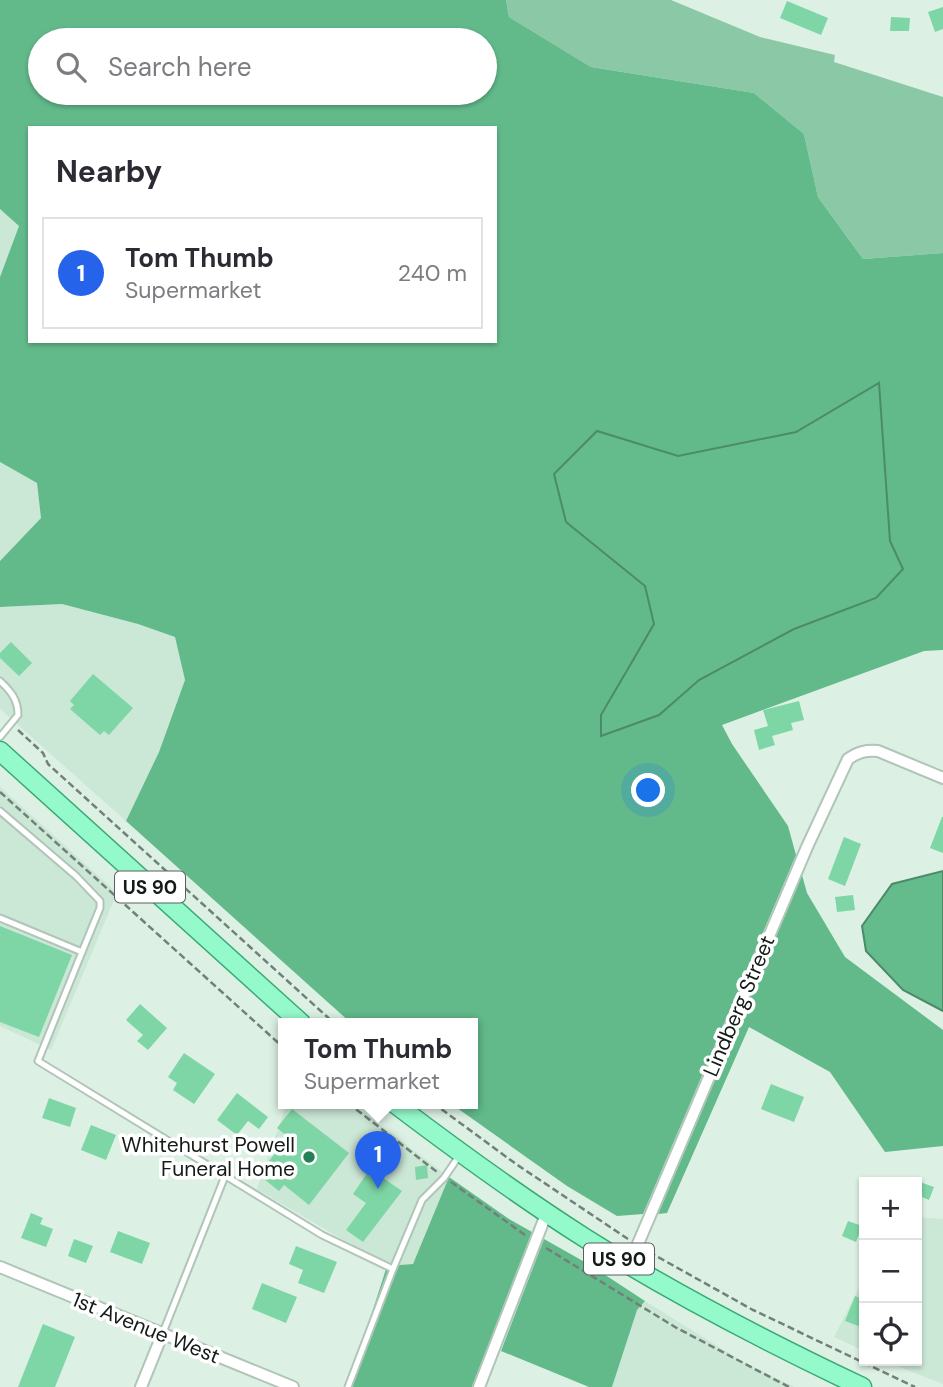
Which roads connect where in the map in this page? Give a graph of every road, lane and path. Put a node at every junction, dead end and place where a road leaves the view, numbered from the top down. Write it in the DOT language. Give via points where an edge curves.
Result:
graph roads {
  1 [pos="0,681"];
  2 [pos="12,724"];
  3 [pos="0,737"];
  4 [pos="0,751"];
  5 [pos="943,778"];
  6 [pos="0,792"];
  7 [pos="0,811"];
  8 [pos="0,918"];
  9 [pos="82,952"];
  10 [pos="295,1018"];
  11 [pos="328,1018"];
  12 [pos="278,1043"];
  13 [pos="402,1109"];
  14 [pos="441,1109"];
  15 [pos="461,1154"];
  16 [pos="225,1176"];
  17 [pos="547,1212"];
  18 [pos="536,1242"];
  19 [pos="637,1245"];
  20 [pos="629,1265"];
  21 [pos="0,1267"];
  22 [pos="393,1269"];
  23 [pos="162,1335"];
  24 [pos="141,1387"];
  25 [pos="293,1387"];
  26 [pos="348,1387"];
  27 [pos="479,1387"];
  28 [pos="789,1387"];
  29 [pos="862,1387"];
  30 [pos="915,1387"];
  1 -- 2 [label="lane" via="18,704"];
  2 -- 3 [label="lane"];
  2 -- 11 [label="path" via="43,753 48,764"];
  4 -- 10 [label="main road, US 90"];
  5 -- 19 [label="street, Lindberg Street" via="878,751 857,753 848,760"];
  6 -- 12 [label="path"];
  7 -- 9 [label="lane" via="100,901"];
  8 -- 9 [label="lane"];
  9 -- 16 [label="lane" via="38,1061"];
  13 -- 15 [label="main road, US 90"];
  14 -- 19 [label="path"];
  15 -- 17 [label="main road, US 90"];
  15 -- 22 [label="lane" via="422,1200"];
  16 -- 22 [label="lane" via="322,1236"];
  16 -- 23 [label="lane"];
  17 -- 18 [label="street"];
  17 -- 20 [label="main road, US 90"];
  18 -- 27 [label="street"];
  18 -- 28 [label="path" via="675,1326"];
  19 -- 20 [label="street, Lindberg Street"];
  19 -- 30 [label="path" via="753,1310"];
  20 -- 29 [label="main road, US 90"];
  21 -- 23 [label="street, 1st Avenue West"];
  22 -- 26 [label="lane"];
  23 -- 24 [label="street"];
  23 -- 25 [label="street, 1st Avenue West"];
}
